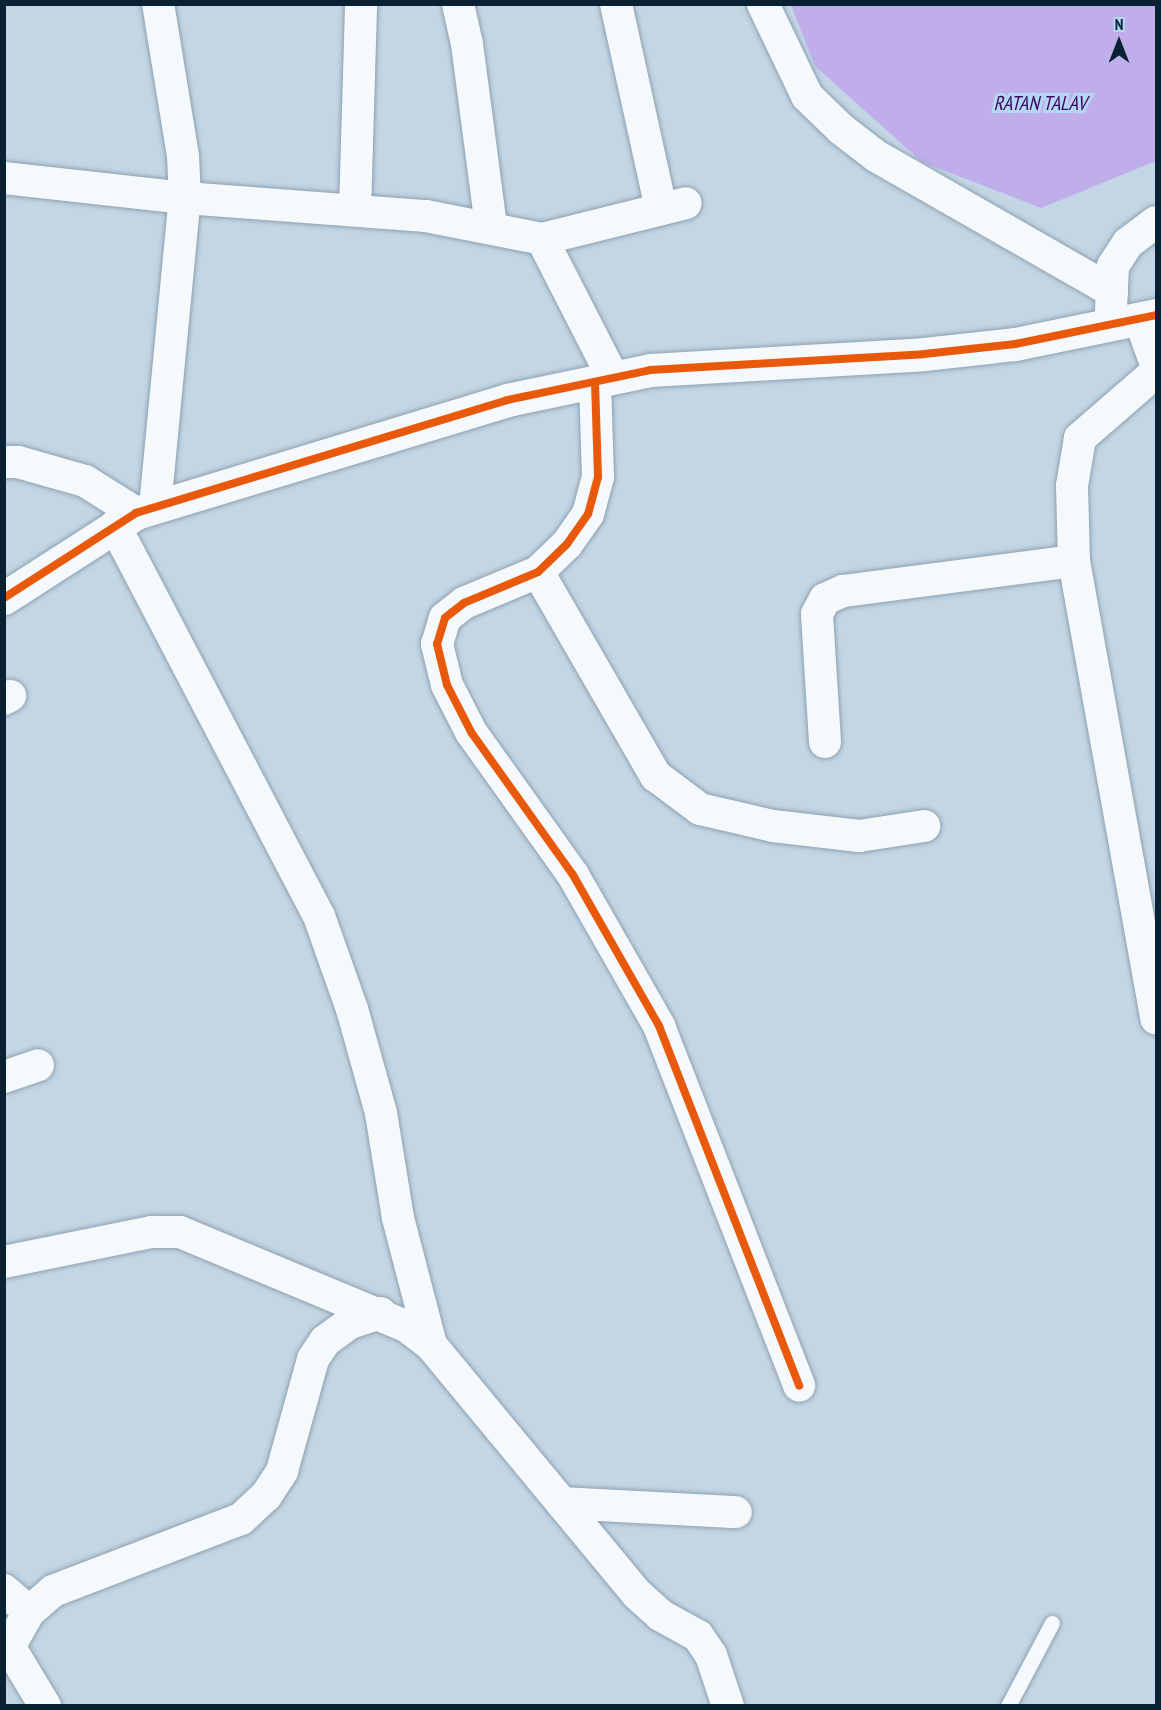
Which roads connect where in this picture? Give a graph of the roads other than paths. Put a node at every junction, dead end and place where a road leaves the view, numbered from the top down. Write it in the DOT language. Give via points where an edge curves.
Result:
graph roads {
  1 [pos="158,4"];
  2 [pos="361,4"];
  3 [pos="458,4"];
  4 [pos="616,4"];
  5 [pos="763,4"];
  6 [pos="4,178"];
  7 [pos="185,198"];
  8 [pos="355,210"];
  9 [pos="1156,222"];
  10 [pos="491,227"];
  11 [pos="542,239"];
  12 [pos="1112,291"];
  13 [pos="1136,320"];
  14 [pos="1156,364"];
  15 [pos="1156,372"];
  16 [pos="604,380"];
  17 [pos="4,462"];
  18 [pos="135,516"];
  19 [pos="1074,561"];
  20 [pos="538,572"];
  21 [pos="4,598"];
  22 [pos="825,742"];
  23 [pos="924,826"];
  24 [pos="1156,1019"];
  25 [pos="38,1065"];
  26 [pos="4,1077"];
  27 [pos="4,1262"];
  28 [pos="380,1313"];
  29 [pos="431,1345"];
  30 [pos="799,1386"];
  31 [pos="562,1503"];
  32 [pos="736,1512"];
  33 [pos="4,1590"];
  34 [pos="29,1612"];
  35 [pos="1052,1623"];
  36 [pos="7,1651"];
  37 [pos="45,1706"];
  38 [pos="728,1706"];
  39 [pos="1008,1706"];
  1 -- 7 [label="street" via="183,156"];
  2 -- 8 [label="street"];
  3 -- 10 [label="street" via="467,44"];
  4 -- 11 [label="street" via="673,206"];
  5 -- 12 [label="street" via="807,96 841,129 876,156"];
  6 -- 7 [label="street"];
  7 -- 8 [label="street"];
  7 -- 18 [label="street"];
  8 -- 10 [label="street"];
  9 -- 12 [label="street" via="1128,243 1113,266"];
  10 -- 11 [label="street"];
  11 -- 16 [label="street"];
  12 -- 13 [label="street"];
  13 -- 14 [label="street"];
  13 -- 16 [label="street" via="1015,344 924,354 650,370"];
  15 -- 19 [label="street" via="1080,438 1072,486"];
  16 -- 18 [label="street" via="507,400"];
  16 -- 20 [label="street" via="598,477 588,514 567,544"];
  17 -- 18 [label="street" via="18,462 85,481"];
  18 -- 21 [label="street"];
  18 -- 29 [label="street" via="319,916 352,1009 381,1113 398,1218"];
  19 -- 22 [label="street" via="843,591 825,599 817,614"];
  19 -- 24 [label="street"];
  20 -- 23 [label="street" via="656,776 700,809 773,826 859,836"];
  20 -- 30 [label="street" via="464,603 445,618 437,644 447,685 471,732 573,874 659,1026"];
  25 -- 26 [label="street"];
  27 -- 28 [label="street" via="152,1232 180,1232"];
  28 -- 29 [label="street"];
  28 -- 34 [label="street" via="350,1323 325,1341 313,1359 282,1471 266,1496 241,1519 53,1592"];
  29 -- 31 [label="street"];
  31 -- 32 [label="street"];
  31 -- 38 [label="street" via="637,1594 660,1615 698,1636 711,1655"];
  33 -- 34 [label="street"];
  34 -- 36 [label="street"];
  35 -- 39 [label="lane"];
  36 -- 37 [label="street"];
}
